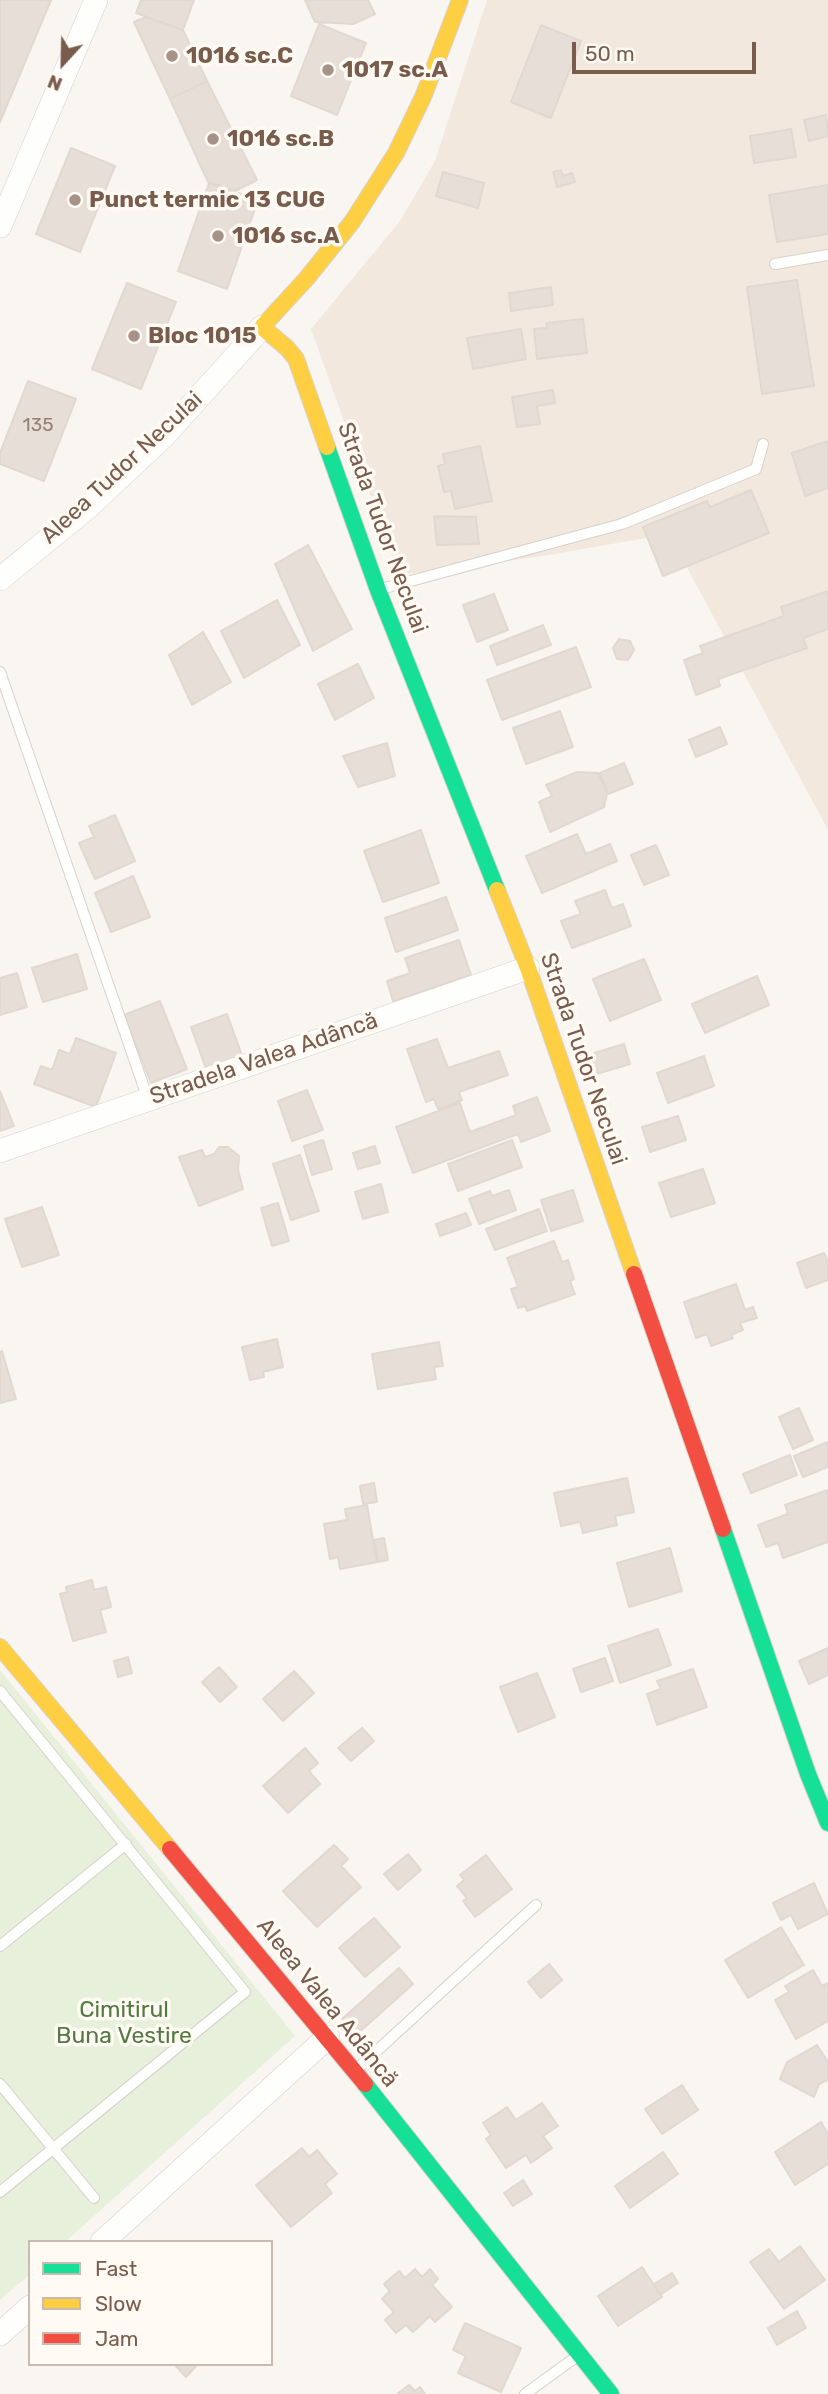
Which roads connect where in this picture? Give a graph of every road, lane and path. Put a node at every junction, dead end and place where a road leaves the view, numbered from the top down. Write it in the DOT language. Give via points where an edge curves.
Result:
graph roads {
  1 [pos="96,0"];
  2 [pos="460,0"];
  3 [pos="0,226"];
  4 [pos="828,255"];
  5 [pos="775,264"];
  6 [pos="262,327"];
  7 [pos="763,444"];
  8 [pos="0,579"];
  9 [pos="378,590"];
  10 [pos="0,672"];
  11 [pos="528,968"];
  12 [pos="148,1099"];
  13 [pos="0,1151"];
  14 [pos="0,1647"];
  15 [pos="2,1698"];
  16 [pos="828,1823"];
  17 [pos="126,1844"];
  18 [pos="536,1905"];
  19 [pos="0,1946"];
  20 [pos="328,2037"];
  21 [pos="355,2071"];
  22 [pos="0,2084"];
  23 [pos="53,2148"];
  24 [pos="0,2192"];
  25 [pos="94,2198"];
  26 [pos="104,2240"];
  27 [pos="28,2309"];
  28 [pos="0,2334"];
  29 [pos="579,2354"];
  30 [pos="525,2394"];
  31 [pos="611,2394"];
  1 -- 3 [label="street"];
  2 -- 6 [label="street, Aleea Tudor Neculai" via="396,153 352,222"];
  4 -- 5 [label="lane"];
  6 -- 8 [label="street, Aleea Tudor Neculai" via="164,436 87,508"];
  6 -- 9 [label="street, Strada Tudor Neculai" via="296,359"];
  7 -- 9 [label="lane" via="756,470 622,524"];
  9 -- 11 [label="street, Strada Tudor Neculai"];
  10 -- 12 [label="lane"];
  11 -- 12 [label="street, Stradela Valea Adâncă"];
  11 -- 16 [label="street, Strada Tudor Neculai"];
  12 -- 13 [label="street, Stradela Valea Adâncă"];
  14 -- 20 [label="street, Aleea Valea Adâncă"];
  15 -- 17 [label="lane"];
  17 -- 19 [label="lane"];
  17 -- 23 [label="lane" via="245,1993"];
  18 -- 21 [label="lane"];
  20 -- 21 [label="street, Aleea Valea Adâncă"];
  20 -- 26 [label="street"];
  21 -- 29 [label="street, Aleea Valea Adâncă"];
  22 -- 23 [label="lane"];
  23 -- 24 [label="lane"];
  23 -- 25 [label="lane"];
  27 -- 28 [label="street"];
  29 -- 30 [label="lane"];
  29 -- 31 [label="street, Aleea Valea Adâncă"];
}
